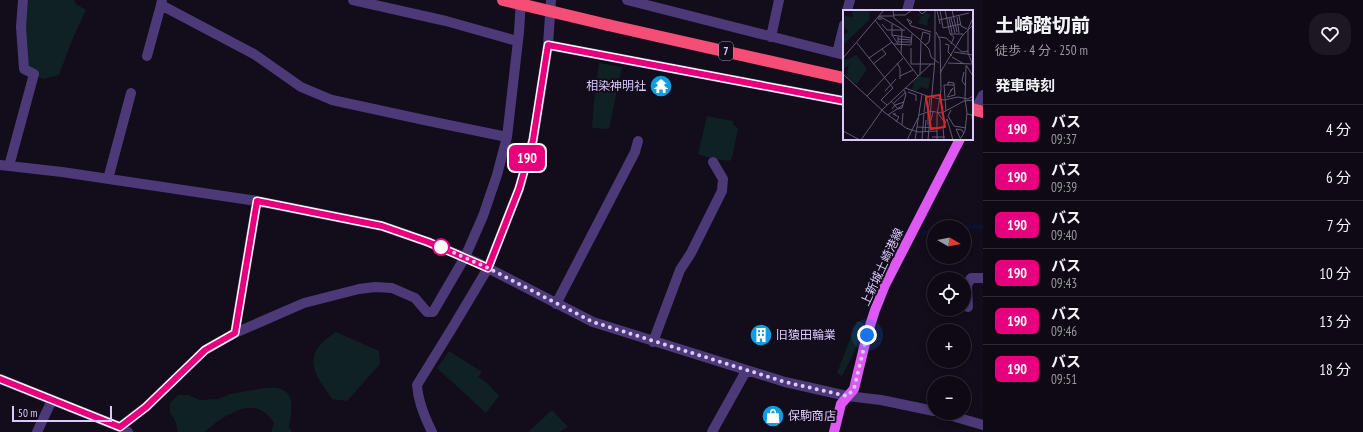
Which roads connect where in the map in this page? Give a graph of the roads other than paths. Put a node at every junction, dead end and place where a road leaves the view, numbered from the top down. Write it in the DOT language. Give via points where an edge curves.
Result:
graph roads {
  1 [pos="23,0"];
  2 [pos="353,0"];
  3 [pos="502,0"];
  4 [pos="521,0"];
  5 [pos="552,0"];
  6 [pos="627,0"];
  7 [pos="779,0"];
  8 [pos="850,0"];
  9 [pos="910,0"];
  10 [pos="162,2"];
  11 [pos="648,3"];
  12 [pos="847,10"];
  13 [pos="907,10"];
  14 [pos="843,32"];
  15 [pos="771,37"];
  16 [pos="517,41"];
  17 [pos="548,45"];
  18 [pos="840,54"];
  19 [pos="147,56"];
  20 [pos="843,78"];
  21 [pos="131,93"];
  22 [pos="983,95"];
  23 [pos="843,101"];
  24 [pos="976,112"];
  25 [pos="507,137"];
  26 [pos="959,140"];
  27 [pos="638,142"];
  28 [pos="713,162"];
  29 [pos="3,167"];
  30 [pos="108,178"];
  31 [pos="257,201"];
  32 [pos="465,257"];
  33 [pos="488,268"];
  34 [pos="971,278"];
  35 [pos="983,278"];
  36 [pos="556,304"];
  37 [pos="235,333"];
  38 [pos="653,342"];
  39 [pos="746,371"];
  40 [pos="0,379"];
  41 [pos="847,396"];
  42 [pos="52,400"];
  43 [pos="927,410"];
  44 [pos="966,420"];
  45 [pos="983,425"];
  46 [pos="124,429"];
  47 [pos="37,432"];
  48 [pos="432,432"];
  49 [pos="712,432"];
  50 [pos="834,432"];
  1 -- 29 [label="street" via="20,27 24,69 34,74"];
  2 -- 16 [label="street" via="446,21"];
  3 -- 20 [label="highway, 7, bridge"];
  4 -- 16 [label="street"];
  5 -- 17 [label="street"];
  6 -- 11 [label="street"];
  7 -- 15 [label="street"];
  8 -- 12 [label="street"];
  9 -- 13 [label="street"];
  10 -- 19 [label="street"];
  10 -- 25 [label="street" via="254,54 301,87 332,100"];
  11 -- 15 [label="street"];
  14 -- 18 [label="street"];
  15 -- 18 [label="street"];
  16 -- 25 [label="street"];
  17 -- 23 [label="street"];
  17 -- 33 [label="street" via="533,140 519,189"];
  21 -- 30 [label="street"];
  22 -- 24 [label="street"];
  25 -- 32 [label="street" via="483,216"];
  26 -- 41 [label="main road, 上新城土崎港線" via="885,285 867,335 854,389"];
  27 -- 36 [label="street"];
  28 -- 38 [label="street" via="723,179 722,191 680,270"];
  29 -- 30 [label="street"];
  30 -- 31 [label="street"];
  31 -- 32 [label="street" via="382,226"];
  31 -- 37 [label="street"];
  32 -- 33 [label="street"];
  32 -- 37 [label="street" via="432,312 426,312 415,298 392,288 375,287 304,303"];
  33 -- 36 [label="street"];
  33 -- 48 [label="street" via="417,385"];
  34 -- 35 [label="street"];
  36 -- 38 [label="street" via="593,322"];
  37 -- 46 [label="street" via="205,350"];
  38 -- 39 [label="street"];
  39 -- 41 [label="street"];
  39 -- 49 [label="street"];
  40 -- 42 [label="street"];
  41 -- 43 [label="street"];
  41 -- 50 [label="main road, 上新城土崎港線" via="840,404"];
  42 -- 46 [label="street"];
  42 -- 47 [label="street"];
  44 -- 45 [label="street"];
}
